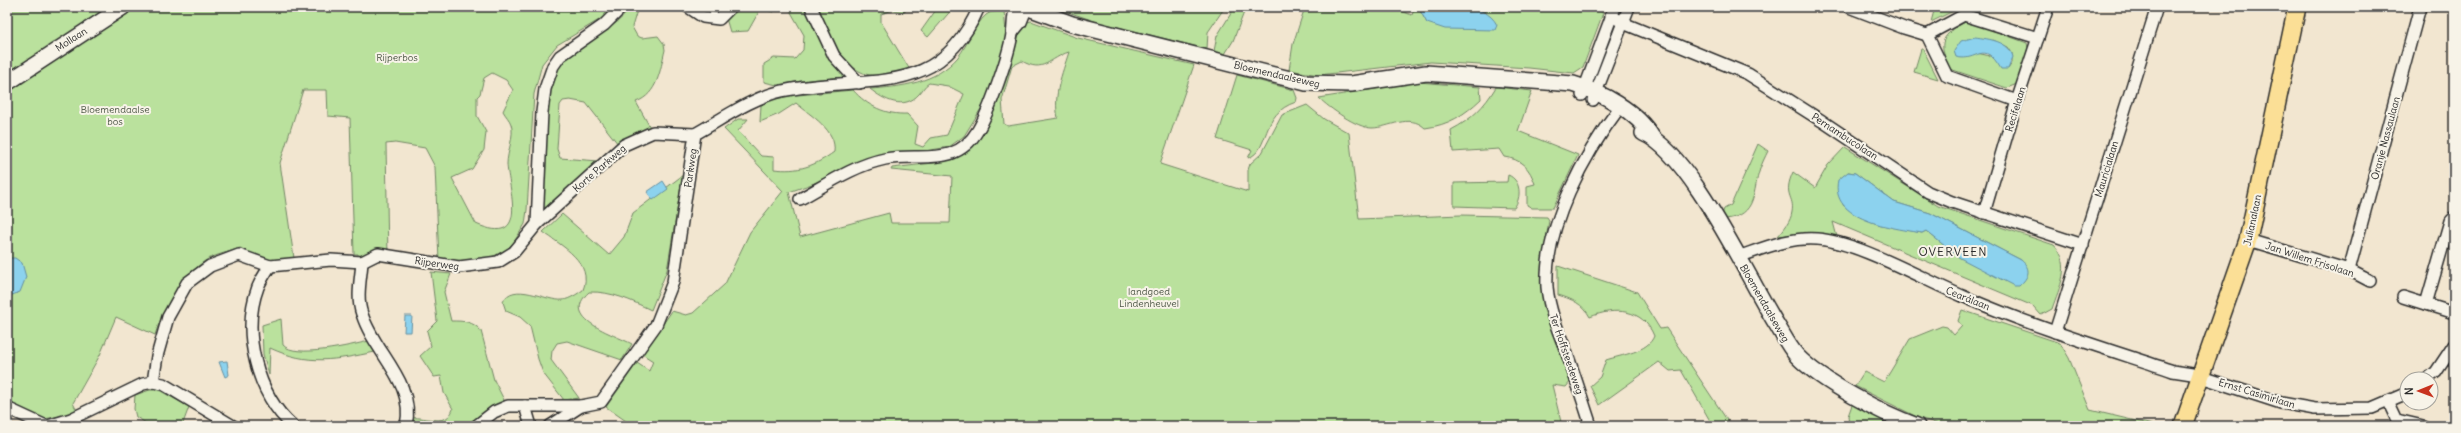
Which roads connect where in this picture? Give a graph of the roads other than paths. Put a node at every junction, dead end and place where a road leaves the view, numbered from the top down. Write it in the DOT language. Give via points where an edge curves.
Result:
graph roads {
  1 [pos="122,7"];
  2 [pos="622,7"];
  3 [pos="688,7"];
  4 [pos="731,7"];
  5 [pos="811,7"];
  6 [pos="979,7"];
  7 [pos="1016,7"];
  8 [pos="1026,7"];
  9 [pos="1629,7"];
  10 [pos="1849,7"];
  11 [pos="2048,7"];
  12 [pos="2157,7"];
  13 [pos="2297,7"];
  14 [pos="2420,7"];
  15 [pos="1613,11"];
  16 [pos="1623,23"];
  17 [pos="1012,33"];
  18 [pos="1927,35"];
  19 [pos="2038,38"];
  20 [pos="14,73"];
  21 [pos="7,83"];
  22 [pos="859,83"];
  23 [pos="1589,94"];
  24 [pos="2017,100"];
  25 [pos="1617,110"];
  26 [pos="695,134"];
  27 [pos="800,198"];
  28 [pos="1984,213"];
  29 [pos="2454,217"];
  30 [pos="537,224"];
  31 [pos="2248,240"];
  32 [pos="2083,244"];
  33 [pos="1738,257"];
  34 [pos="362,262"];
  35 [pos="270,266"];
  36 [pos="2349,270"];
  37 [pos="2370,281"];
  38 [pos="2403,297"];
  39 [pos="2426,304"];
  40 [pos="2454,313"];
  41 [pos="2055,332"];
  42 [pos="2454,345"];
  43 [pos="2437,371"];
  44 [pos="2200,376"];
  45 [pos="153,382"];
  46 [pos="2399,396"];
  47 [pos="2388,401"];
  48 [pos="525,406"];
  49 [pos="581,406"];
  50 [pos="7,408"];
  51 [pos="47,426"];
  52 [pos="233,426"];
  53 [pos="293,426"];
  54 [pos="406,426"];
  55 [pos="476,426"];
  56 [pos="531,426"];
  57 [pos="550,426"];
  58 [pos="1591,426"];
  59 [pos="1917,426"];
  60 [pos="2183,426"];
  61 [pos="2423,426"];
  1 -- 20 [label="street, Mollaan"];
  2 -- 30 [label="street" via="604,25 560,56 552,66 542,112"];
  3 -- 4 [label="street" via="703,17 719,19"];
  5 -- 22 [label="street" via="834,56"];
  6 -- 22 [label="street, Parkweg" via="963,38 937,63 906,77"];
  7 -- 17 [label="street, Bloemendaalseweg" via="1012,19"];
  8 -- 17 [label="street, Bloemendaalseweg" via="1021,22"];
  8 -- 23 [label="street, Bloemendaalseweg" via="1086,28 1306,83 1351,84 1426,73 1558,84"];
  9 -- 16 [label="street"];
  10 -- 18 [label="street"];
  11 -- 19 [label="street, Recifelaan"];
  12 -- 32 [label="street, Mauricialaan"];
  13 -- 31 [label="main road, Julianalaan"];
  14 -- 36 [label="street, Oranje Nassaulaan"];
  15 -- 16 [label="street, Pernambucolaan"];
  15 -- 23 [label="street"];
  16 -- 23 [label="street"];
  16 -- 28 [label="street, Pernambucolaan" via="1748,74 1928,192"];
  17 -- 27 [label="street, Bloemendaalseweg" via="978,131 960,149 952,155 885,159 858,168"];
  18 -- 19 [label="street" via="1964,15"];
  18 -- 24 [label="street" via="1947,76"];
  19 -- 24 [label="street, Recifelaan"];
  20 -- 21 [label="street, Mollaan"];
  22 -- 26 [label="street, Parkweg" via="807,86 780,91"];
  23 -- 25 [label="street, Bloemendaalseweg"];
  24 -- 28 [label="street, Recifelaan"];
  25 -- 33 [label="street, Bloemendaalseweg" via="1646,127 1652,137 1678,162 1690,177"];
  25 -- 58 [label="street, Ter Hoffsteedeweg" via="1583,162 1560,216 1549,258 1547,287 1553,315"];
  26 -- 30 [label="street, Korte Parkweg" via="653,132 624,145"];
  26 -- 49 [label="street, Parkweg" via="673,282 656,325 601,402"];
  28 -- 32 [label="street, Pernambucolaan"];
  29 -- 39 [label="street" via="2450,221"];
  30 -- 34 [label="street, Rijperweg" via="514,252 498,262 459,267 378,254"];
  31 -- 36 [label="street, Jan Willem Frisolaan"];
  31 -- 44 [label="main road, Julianalaan"];
  32 -- 41 [label="street, Mauricialaan"];
  33 -- 41 [label="street, Cearálaan" via="1783,241 1817,239 1842,244 1967,298"];
  33 -- 59 [label="street, Bloemendaalseweg" via="1773,318 1801,359 1826,380"];
  34 -- 35 [label="street, Rijperweg" via="331,260"];
  34 -- 54 [label="street" via="359,295 361,313 368,330 403,386 409,415"];
  35 -- 45 [label="street, Rijperweg" via="239,255 210,266 187,283 168,317"];
  35 -- 53 [label="street" via="258,287 253,309 251,331 254,352 265,389 283,418"];
  36 -- 37 [label="street, Jan Willem Frisolaan"];
  38 -- 39 [label="street"];
  39 -- 40 [label="street"];
  41 -- 44 [label="street, Cearálaan" via="2173,371"];
  42 -- 43 [label="street"];
  44 -- 47 [label="street, Ernst Casimirlaan" via="2281,403 2315,409 2372,408"];
  44 -- 60 [label="main road, Julianalaan"];
  45 -- 51 [label="street" via="143,384 71,419"];
  45 -- 52 [label="street" via="163,384"];
  46 -- 47 [label="street, Ernst Casimirlaan"];
  47 -- 61 [label="street" via="2398,420"];
  48 -- 49 [label="street"];
  48 -- 55 [label="street" via="508,406 494,412"];
  48 -- 56 [label="street"];
  49 -- 57 [label="street, Parkweg"];
  50 -- 51 [label="street"];
}
